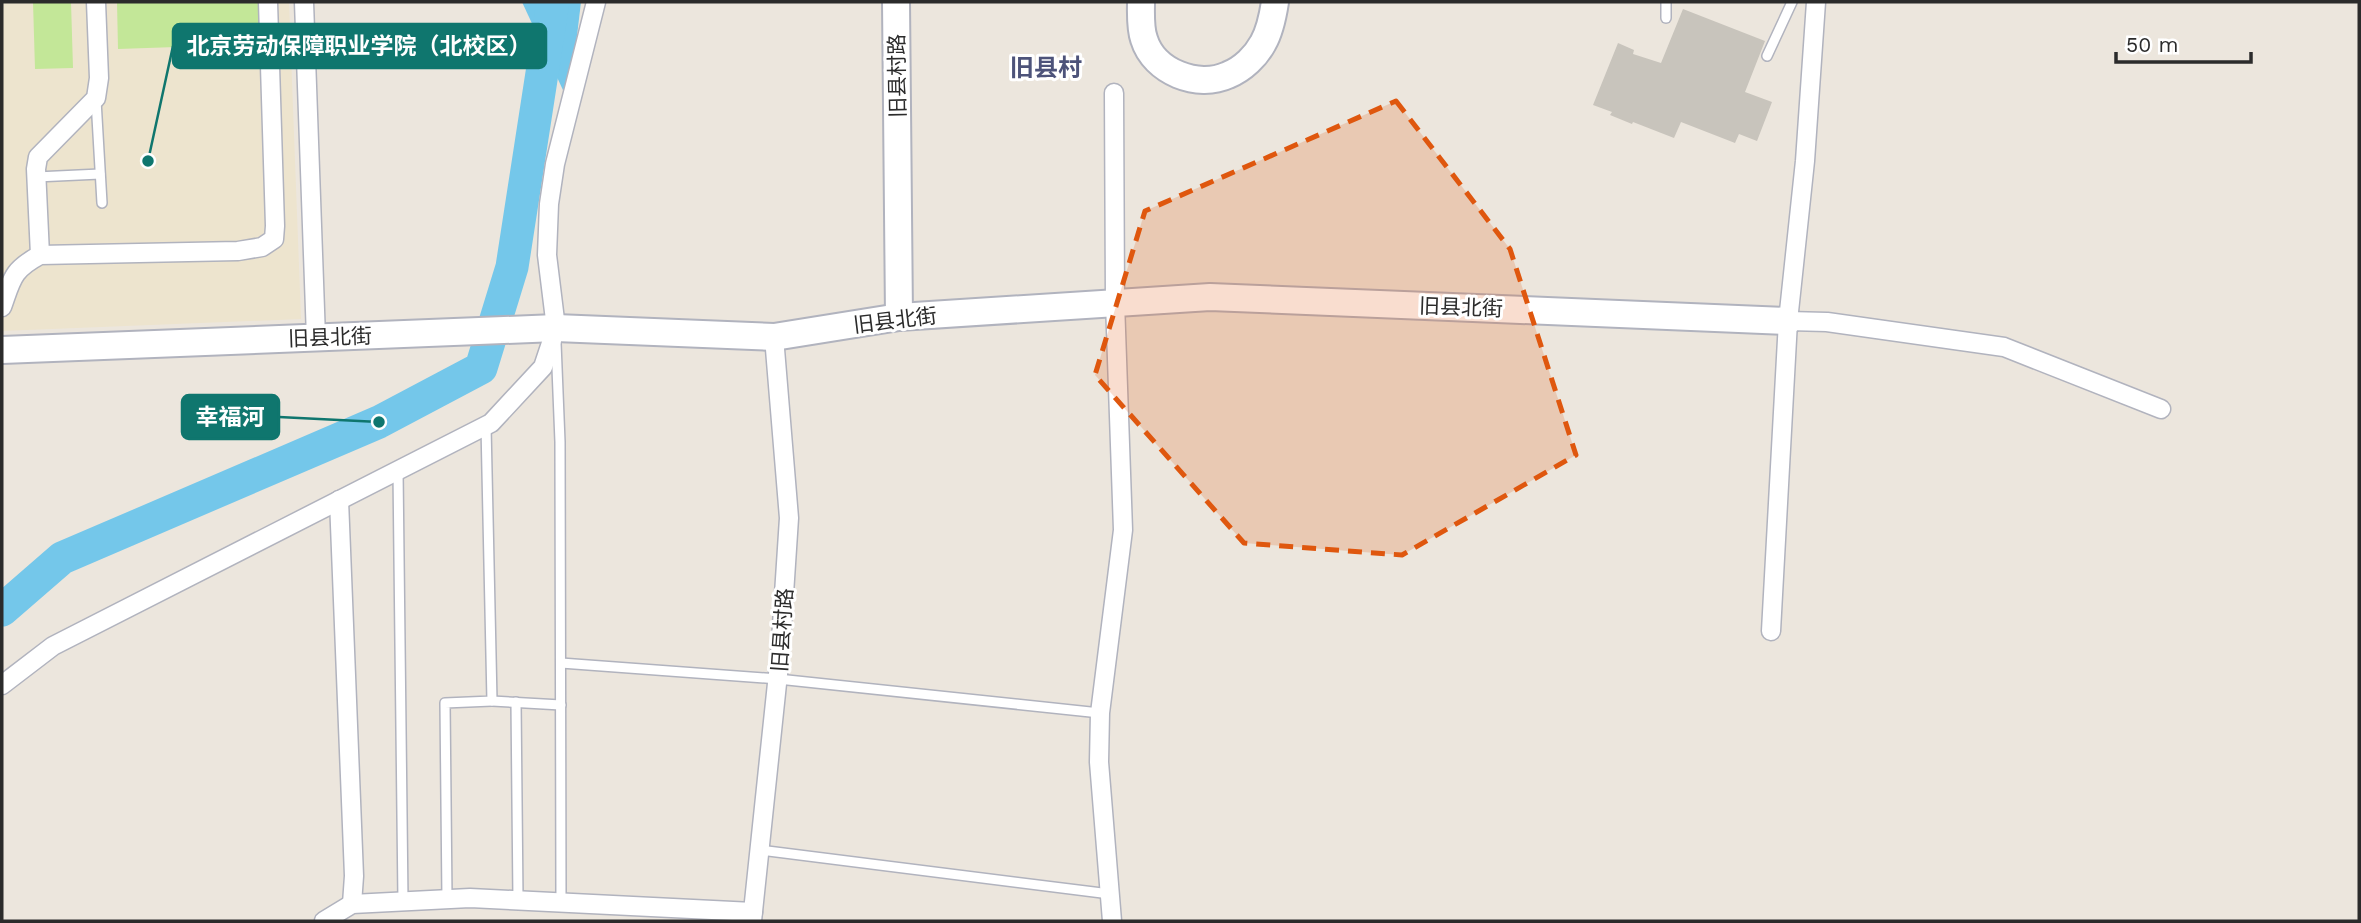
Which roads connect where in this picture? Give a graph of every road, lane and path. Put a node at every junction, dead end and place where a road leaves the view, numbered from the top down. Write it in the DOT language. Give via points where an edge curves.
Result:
graph roads {
  1 [pos="96,2"];
  2 [pos="268,2"];
  3 [pos="304,2"];
  4 [pos="596,2"];
  5 [pos="896,2"];
  6 [pos="1141,2"];
  7 [pos="1275,2"];
  8 [pos="1666,2"];
  9 [pos="1793,2"];
  10 [pos="1816,2"];
  11 [pos="1666,18"];
  12 [pos="1767,56"];
  13 [pos="1114,93"];
  14 [pos="96,98"];
  15 [pos="100,174"];
  16 [pos="36,177"];
  17 [pos="102,203"];
  18 [pos="40,255"];
  19 [pos="1115,302"];
  20 [pos="2,307"];
  21 [pos="899,317"];
  22 [pos="1788,321"];
  23 [pos="556,328"];
  24 [pos="774,337"];
  25 [pos="316,338"];
  26 [pos="2,350"];
  27 [pos="2161,410"];
  28 [pos="486,426"];
  29 [pos="398,471"];
  30 [pos="339,500"];
  31 [pos="1771,631"];
  32 [pos="561,663"];
  33 [pos="778,679"];
  34 [pos="2,685"];
  35 [pos="492,701"];
  36 [pos="516,702"];
  37 [pos="561,705"];
  38 [pos="1100,713"];
  39 [pos="760,850"];
  40 [pos="1110,894"];
  41 [pos="447,899"];
  42 [pos="517,900"];
  43 [pos="403,901"];
  44 [pos="561,902"];
  45 [pos="352,904"];
  46 [pos="753,916"];
  47 [pos="324,921"];
  48 [pos="1112,921"];
  1 -- 14 [label="street"];
  2 -- 18 [label="street" via="274,239 262,247 238,250"];
  3 -- 25 [label="street"];
  4 -- 23 [label="street" via="549,204 547,255"];
  5 -- 21 [label="street, 旧县村路"];
  6 -- 7 [label="street" via="1144,40 1156,59 1173,74 1201,80 1227,76 1249,62 1264,42"];
  8 -- 11 [label="lane"];
  9 -- 12 [label="lane"];
  10 -- 22 [label="street"];
  13 -- 19 [label="street"];
  14 -- 15 [label="lane"];
  14 -- 16 [label="street" via="38,157"];
  15 -- 16 [label="lane"];
  15 -- 17 [label="lane"];
  16 -- 18 [label="street"];
  18 -- 20 [label="street" via="14,274"];
  19 -- 21 [label="street, 旧县北街"];
  19 -- 22 [label="street, 旧县北街" via="1210,297"];
  19 -- 38 [label="street" via="1123,530"];
  21 -- 24 [label="street, 旧县北街"];
  22 -- 27 [label="street" via="1827,322 2004,347"];
  22 -- 31 [label="street"];
  23 -- 24 [label="street, 旧县北街"];
  23 -- 25 [label="street, 旧县北街"];
  23 -- 28 [label="street" via="543,367"];
  23 -- 32 [label="lane"];
  24 -- 33 [label="street, 旧县村路" via="789,519"];
  25 -- 26 [label="street, 旧县北街"];
  28 -- 29 [label="street"];
  28 -- 35 [label="lane"];
  29 -- 30 [label="street"];
  29 -- 43 [label="lane"];
  30 -- 34 [label="street" via="52,646"];
  30 -- 45 [label="street"];
  32 -- 33 [label="lane"];
  32 -- 37 [label="lane"];
  33 -- 38 [label="lane"];
  33 -- 39 [label="street, 旧县村路"];
  35 -- 36 [label="lane"];
  35 -- 41 [label="lane" via="445,703"];
  36 -- 37 [label="lane"];
  36 -- 42 [label="lane"];
  37 -- 44 [label="lane"];
  38 -- 40 [label="street" via="1099,762"];
  39 -- 40 [label="lane"];
  39 -- 46 [label="street, 旧县村路"];
  40 -- 48 [label="street"];
  41 -- 42 [label="street"];
  41 -- 43 [label="street"];
  42 -- 44 [label="street"];
  43 -- 45 [label="street"];
  44 -- 46 [label="street"];
  45 -- 47 [label="street"];
}
